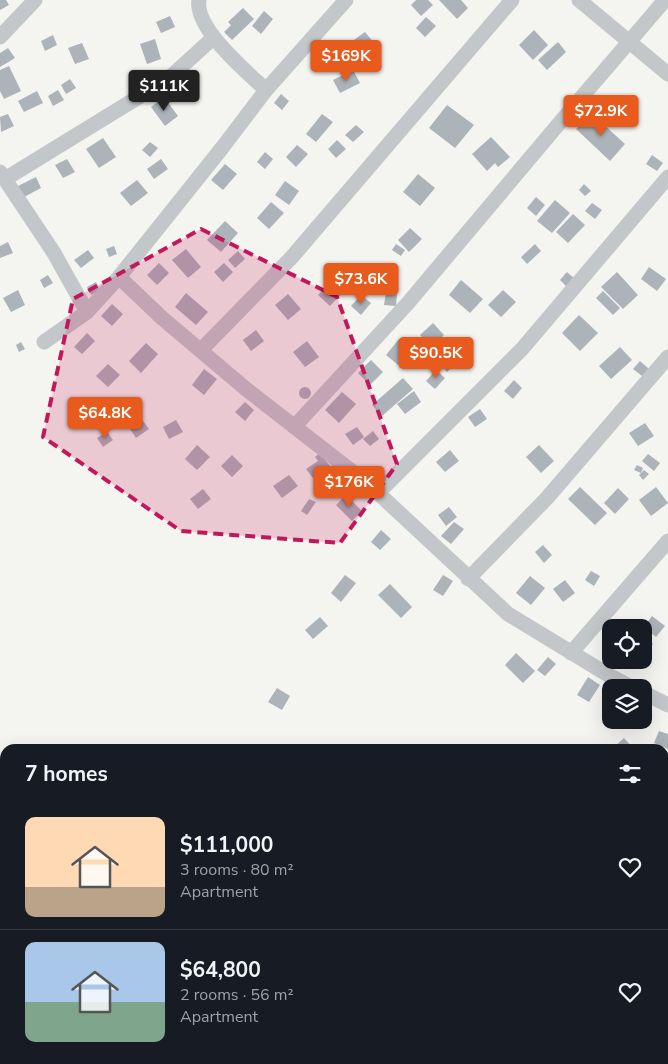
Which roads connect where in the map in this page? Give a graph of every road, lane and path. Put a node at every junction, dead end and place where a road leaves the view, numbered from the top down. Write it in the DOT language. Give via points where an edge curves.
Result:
graph roads {
  1 [pos="35,0"];
  2 [pos="199,0"];
  3 [pos="346,0"];
  4 [pos="512,0"];
  5 [pos="579,0"];
  6 [pos="665,0"];
  7 [pos="0,38"];
  8 [pos="213,38"];
  9 [pos="629,42"];
  10 [pos="668,74"];
  11 [pos="266,90"];
  12 [pos="2,176"];
  13 [pos="668,177"];
  14 [pos="118,277"];
  15 [pos="87,312"];
  16 [pos="44,342"];
  17 [pos="201,350"];
  18 [pos="668,357"];
  19 [pos="294,427"];
  20 [pos="378,493"];
  21 [pos="668,541"];
  22 [pos="468,579"];
  23 [pos="571,653"];
  24 [pos="616,679"];
  25 [pos="652,697"];
  26 [pos="668,705"];
  1 -- 7 [label="street"];
  2 -- 8 [label="street" via="201,13"];
  3 -- 11 [label="street"];
  4 -- 17 [label="street" via="292,257"];
  5 -- 9 [label="street"];
  6 -- 9 [label="street"];
  8 -- 11 [label="street"];
  8 -- 12 [label="street" via="168,79"];
  9 -- 10 [label="street"];
  9 -- 19 [label="street" via="408,304"];
  11 -- 14 [label="street"];
  12 -- 15 [label="street" via="54,254"];
  13 -- 20 [label="street" via="522,349"];
  14 -- 15 [label="street"];
  14 -- 17 [label="street"];
  15 -- 16 [label="street"];
  17 -- 19 [label="street"];
  18 -- 22 [label="street" via="547,498"];
  19 -- 20 [label="street"];
  20 -- 22 [label="street"];
  21 -- 23 [label="street"];
  22 -- 23 [label="street" via="508,614"];
  23 -- 24 [label="street"];
  25 -- 26 [label="street"];
}
